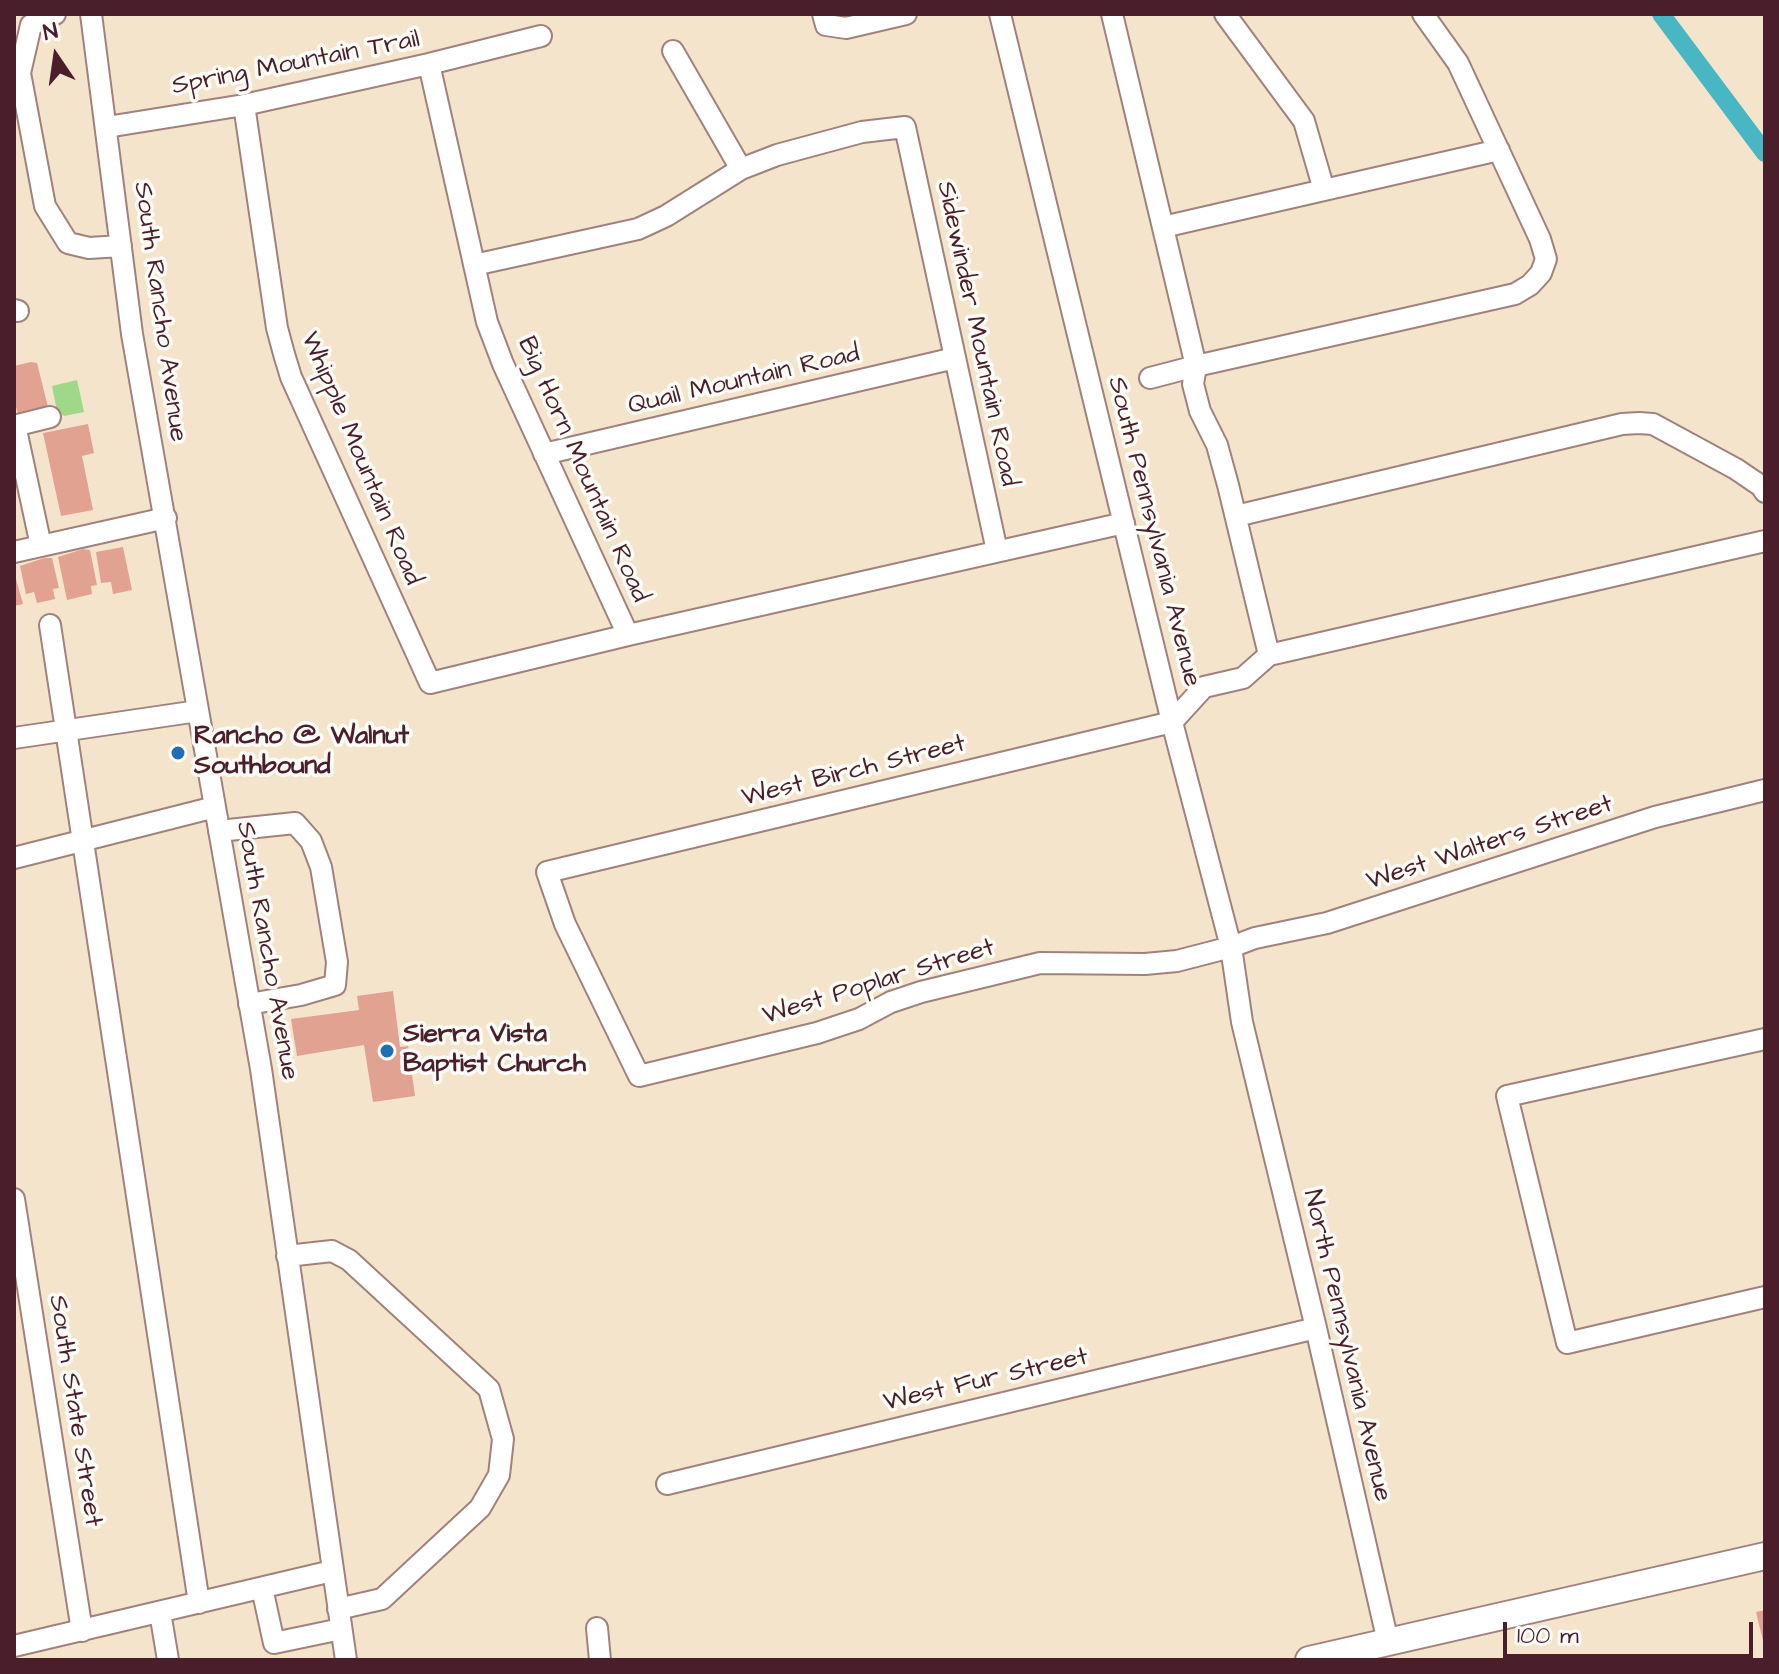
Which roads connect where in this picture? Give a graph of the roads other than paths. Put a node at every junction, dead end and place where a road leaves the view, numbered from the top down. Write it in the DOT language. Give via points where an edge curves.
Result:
graph roads {
  1 [pos="55,14"];
  2 [pos="91,14"];
  3 [pos="823,14"];
  4 [pos="906,14"];
  5 [pos="1000,14"];
  6 [pos="1112,14"];
  7 [pos="1225,14"];
  8 [pos="1423,14"];
  9 [pos="541,36"];
  10 [pos="673,51"];
  11 [pos="429,64"];
  12 [pos="244,105"];
  13 [pos="107,127"];
  14 [pos="1499,150"];
  15 [pos="741,169"];
  16 [pos="1324,190"];
  17 [pos="1163,227"];
  18 [pos="121,246"];
  19 [pos="474,265"];
  20 [pos="955,358"];
  21 [pos="1196,366"];
  22 [pos="1150,378"];
  23 [pos="50,417"];
  24 [pos="15,425"];
  25 [pos="544,454"];
  26 [pos="1765,492"];
  27 [pos="1236,516"];
  28 [pos="166,518"];
  29 [pos="1124,523"];
  30 [pos="1765,541"];
  31 [pos="41,546"];
  32 [pos="997,551"];
  33 [pos="14,552"];
  34 [pos="50,625"];
  35 [pos="628,635"];
  36 [pos="1269,655"];
  37 [pos="198,711"];
  38 [pos="1172,722"];
  39 [pos="67,731"];
  40 [pos="14,738"];
  41 [pos="1765,790"];
  42 [pos="215,807"];
  43 [pos="219,831"];
  44 [pos="84,840"];
  45 [pos="14,858"];
  46 [pos="1231,947"];
  47 [pos="249,1004"];
  48 [pos="1765,1039"];
  49 [pos="1251,1063"];
  50 [pos="639,1076"];
  51 [pos="14,1199"];
  52 [pos="287,1256"];
  53 [pos="1765,1297"];
  54 [pos="1316,1328"];
  55 [pos="667,1484"];
  56 [pos="1764,1561"];
  57 [pos="332,1571"];
  58 [pos="262,1588"];
  59 [pos="199,1603"];
  60 [pos="160,1612"];
  61 [pos="340,1619"];
  62 [pos="597,1628"];
  63 [pos="82,1631"];
  64 [pos="1388,1642"];
  65 [pos="14,1646"];
  66 [pos="168,1660"];
  67 [pos="346,1660"];
  68 [pos="600,1660"];
  69 [pos="1309,1660"];
  1 -- 18 [label="street" via="31,25 20,73 45,206 68,243"];
  2 -- 13 [label="street, South Rancho Avenue"];
  3 -- 4 [label="street" via="826,25 846,28"];
  5 -- 29 [label="street, South Pennsylvania Avenue"];
  6 -- 17 [label="street"];
  7 -- 16 [label="street" via="1304,121"];
  8 -- 14 [label="street" via="1458,63"];
  9 -- 11 [label="street, Spring Mountain Trail"];
  10 -- 15 [label="street"];
  11 -- 12 [label="street, Spring Mountain Trail"];
  11 -- 19 [label="street, Big Horn Mountain Road"];
  12 -- 13 [label="street, Spring Mountain Trail"];
  12 -- 35 [label="street, Whipple Mountain Road" via="280,343 430,683"];
  13 -- 18 [label="street, South Rancho Avenue"];
  14 -- 16 [label="street"];
  14 -- 21 [label="street" via="1546,259 1530,285 1515,294"];
  15 -- 19 [label="street" via="638,229"];
  15 -- 20 [label="street, Sidewinder Mountain Road" via="826,140 905,127"];
  16 -- 17 [label="street"];
  17 -- 21 [label="street"];
  18 -- 28 [label="street, South Rancho Avenue"];
  19 -- 25 [label="street, Big Horn Mountain Road" via="487,322"];
  20 -- 25 [label="street, Quail Mountain Road"];
  20 -- 32 [label="street, Sidewinder Mountain Road"];
  21 -- 22 [label="street"];
  21 -- 27 [label="street" via="1193,384 1200,411 1217,445"];
  23 -- 24 [label="street"];
  24 -- 31 [label="street"];
  25 -- 35 [label="street, Big Horn Mountain Road"];
  26 -- 27 [label="street" via="1736,469 1653,424 1639,423"];
  27 -- 36 [label="street"];
  28 -- 31 [label="street"];
  28 -- 37 [label="street, South Rancho Avenue"];
  29 -- 32 [label="street, Big Horn Mountain Road"];
  29 -- 38 [label="street, South Pennsylvania Avenue"];
  30 -- 36 [label="street"];
  31 -- 33 [label="street"];
  32 -- 35 [label="street, Big Horn Mountain Road"];
  34 -- 39 [label="street"];
  36 -- 38 [label="street" via="1243,678 1204,687"];
  37 -- 39 [label="street"];
  37 -- 42 [label="street, South Rancho Avenue"];
  38 -- 46 [label="street, South Pennsylvania Avenue"];
  38 -- 50 [label="street, West Birch Street" via="547,872 565,924"];
  39 -- 40 [label="street"];
  39 -- 44 [label="street"];
  41 -- 46 [label="street, West Walters Street" via="1655,817 1339,919"];
  42 -- 43 [label="street, South Rancho Avenue"];
  42 -- 44 [label="street"];
  43 -- 47 [label="street, South Rancho Avenue"];
  43 -- 47 [label="street" via="295,823 311,841 321,867 337,962 335,985"];
  44 -- 45 [label="street"];
  44 -- 59 [label="street"];
  46 -- 49 [label="street, South Pennsylvania Avenue"];
  46 -- 50 [label="street, West Poplar Street" via="1145,964 1040,963 921,992 817,1033"];
  47 -- 52 [label="street, South Rancho Avenue"];
  48 -- 53 [label="street" via="1507,1096 1567,1343"];
  49 -- 54 [label="street, North Pennsylvania Avenue"];
  51 -- 63 [label="street, South State Street"];
  52 -- 57 [label="street, South Rancho Avenue"];
  52 -- 61 [label="street" via="332,1251 349,1260 489,1389 503,1439 499,1475 480,1508 382,1599"];
  54 -- 55 [label="street, West Fur Street"];
  54 -- 64 [label="street, North Pennsylvania Avenue"];
  56 -- 64 [label="main road"];
  57 -- 58 [label="street"];
  57 -- 61 [label="street, South Rancho Avenue"];
  58 -- 59 [label="street"];
  58 -- 61 [label="street" via="274,1643"];
  59 -- 60 [label="street"];
  60 -- 63 [label="street"];
  60 -- 66 [label="street"];
  61 -- 67 [label="street, South Rancho Avenue"];
  62 -- 68 [label="street"];
  63 -- 65 [label="street"];
  64 -- 69 [label="main road"];
}
